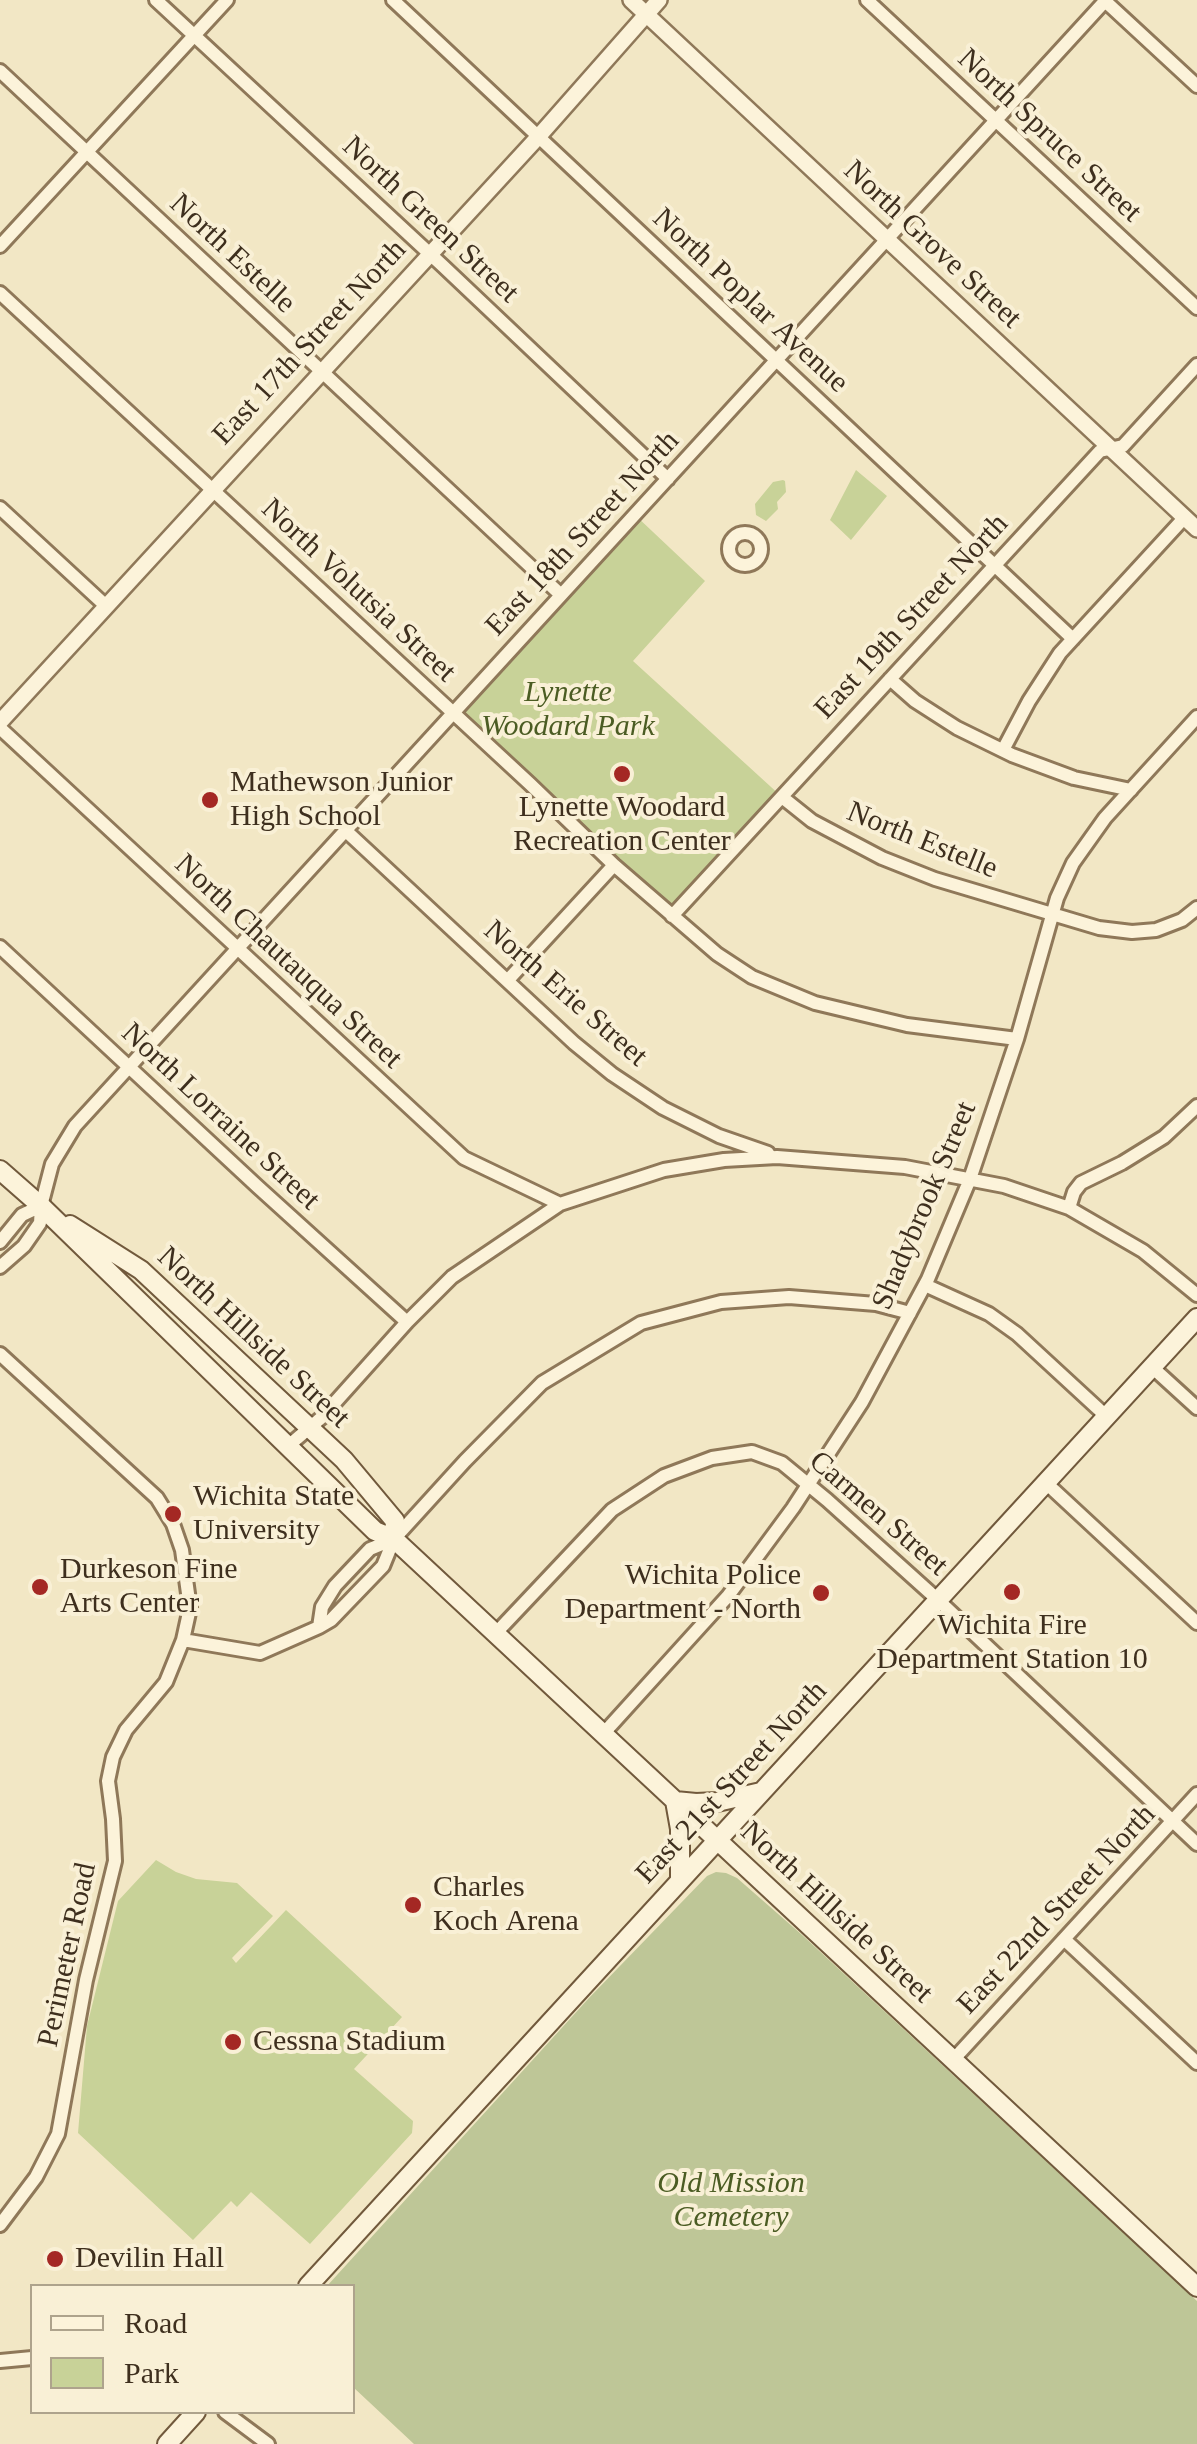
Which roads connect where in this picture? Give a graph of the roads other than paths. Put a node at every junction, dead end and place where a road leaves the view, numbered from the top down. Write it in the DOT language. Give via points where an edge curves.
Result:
graph roads {
  1 [pos="156,0"];
  2 [pos="227,0"];
  3 [pos="392,0"];
  4 [pos="631,0"];
  5 [pos="658,0"];
  6 [pos="867,0"];
  7 [pos="1104,0"];
  8 [pos="646,14"];
  9 [pos="194,36"];
  10 [pos="0,71"];
  11 [pos="1197,86"];
  12 [pos="996,120"];
  13 [pos="538,136"];
  14 [pos="87,151"];
  15 [pos="886,239"];
  16 [pos="0,246"];
  17 [pos="430,254"];
  18 [pos="0,293"];
  19 [pos="1197,308"];
  20 [pos="776,360"];
  21 [pos="1197,366"];
  22 [pos="321,372"];
  23 [pos="1110,449"];
  24 [pos="668,479"];
  25 [pos="214,490"];
  26 [pos="0,508"];
  27 [pos="1191,523"];
  28 [pos="994,564"];
  29 [pos="561,596"];
  30 [pos="106,606"];
  31 [pos="1073,639"];
  32 [pos="890,679"];
  33 [pos="452,714"];
  34 [pos="1197,717"];
  35 [pos="0,725"];
  36 [pos="1003,750"];
  37 [pos="1130,790"];
  38 [pos="782,797"];
  39 [pos="345,830"];
  40 [pos="614,865"];
  41 [pos="1197,908"];
  42 [pos="1052,915"];
  43 [pos="672,916"];
  44 [pos="0,947"];
  45 [pos="236,949"];
  46 [pos="508,980"];
  47 [pos="1017,1040"];
  48 [pos="129,1066"];
  49 [pos="1197,1106"];
  50 [pos="777,1157"];
  51 [pos="0,1170"];
  52 [pos="970,1180"];
  53 [pos="560,1204"];
  54 [pos="41,1206"];
  55 [pos="1069,1208"];
  56 [pos="0,1242"];
  57 [pos="0,1267"];
  58 [pos="924,1285"];
  59 [pos="1197,1295"];
  60 [pos="910,1312"];
  61 [pos="1197,1318"];
  62 [pos="407,1322"];
  63 [pos="0,1354"];
  64 [pos="1152,1367"];
  65 [pos="1197,1408"];
  66 [pos="1106,1416"];
  67 [pos="309,1428"];
  68 [pos="287,1447"];
  69 [pos="1045,1482"];
  70 [pos="809,1485"];
  71 [pos="394,1539"];
  72 [pos="937,1599"];
  73 [pos="1197,1623"];
  74 [pos="318,1627"];
  75 [pos="496,1634"];
  76 [pos="182,1640"];
  77 [pos="603,1734"];
  78 [pos="762,1792"];
  79 [pos="1197,1794"];
  80 [pos="676,1801"];
  81 [pos="1172,1821"];
  82 [pos="717,1840"];
  83 [pos="1197,1844"];
  84 [pos="680,1879"];
  85 [pos="1064,1939"];
  86 [pos="953,2060"];
  87 [pos="1197,2063"];
  88 [pos="0,2225"];
  89 [pos="1194,2279"];
  90 [pos="310,2284"];
  91 [pos="30,2358"];
  92 [pos="0,2361"];
  93 [pos="194,2414"];
  94 [pos="228,2414"];
  95 [pos="167,2444"];
  96 [pos="268,2444"];
  1 -- 9 [label="street, North Green Street"];
  2 -- 9 [label="street"];
  3 -- 13 [label="street, North Poplar Avenue"];
  4 -- 8 [label="street, North Grove Street"];
  5 -- 8 [label="street, East 17th Street North"];
  6 -- 12 [label="street, North Spruce Street"];
  7 -- 11 [label="street"];
  7 -- 12 [label="street, East 18th Street North"];
  8 -- 13 [label="street, East 17th Street North"];
  8 -- 15 [label="street, North Grove Street"];
  9 -- 14 [label="street"];
  9 -- 17 [label="street, North Green Street"];
  10 -- 14 [label="street, North Estelle"];
  12 -- 15 [label="street, East 18th Street North"];
  12 -- 19 [label="street, North Spruce Street"];
  13 -- 17 [label="street, East 17th Street North"];
  13 -- 20 [label="street, North Poplar Avenue"];
  14 -- 16 [label="street"];
  14 -- 22 [label="street, North Estelle"];
  15 -- 20 [label="street, East 18th Street North"];
  15 -- 23 [label="street, North Grove Street"];
  17 -- 22 [label="street, East 17th Street North"];
  17 -- 24 [label="street, North Green Street"];
  18 -- 25 [label="street, North Volutsia Street"];
  20 -- 24 [label="street, East 18th Street North"];
  20 -- 28 [label="street, North Poplar Avenue"];
  21 -- 23 [label="street, East 19th Street North" via="1123,446"];
  22 -- 25 [label="street, East 17th Street North"];
  22 -- 29 [label="street, North Estelle"];
  23 -- 27 [label="street, North Grove Street"];
  23 -- 28 [label="street, East 19th Street North" via="1100,451"];
  24 -- 29 [label="street, East 18th Street North"];
  25 -- 30 [label="street, East 17th Street North"];
  25 -- 33 [label="street, North Volutsia Street"];
  26 -- 30 [label="street"];
  27 -- 31 [label="street"];
  28 -- 31 [label="street, North Poplar Avenue"];
  28 -- 32 [label="street, East 19th Street North"];
  29 -- 33 [label="street, East 18th Street North"];
  30 -- 35 [label="street, East 17th Street North"];
  31 -- 36 [label="street"];
  32 -- 36 [label="street" via="915,702"];
  32 -- 38 [label="street, East 19th Street North"];
  33 -- 39 [label="street, East 18th Street North"];
  33 -- 40 [label="street, North Volutsia Street"];
  34 -- 37 [label="street, Shadybrook Street"];
  35 -- 45 [label="street, North Chautauqua Street"];
  36 -- 37 [label="street" via="1074,778"];
  37 -- 42 [label="street, Shadybrook Street" via="1073,863"];
  38 -- 42 [label="street, North Estelle" via="882,858"];
  38 -- 43 [label="street, East 19th Street North"];
  39 -- 45 [label="street, East 18th Street North"];
  39 -- 46 [label="street, North Erie Street"];
  40 -- 43 [label="street, North Volutsia Street"];
  40 -- 46 [label="street"];
  41 -- 42 [label="street, North Estelle" via="1156,930 1132,932"];
  42 -- 47 [label="street, Shadybrook Street"];
  43 -- 47 [label="street, North Volutsia Street" via="752,977 815,1002 907,1025"];
  44 -- 48 [label="street, North Lorraine Street"];
  45 -- 48 [label="street, East 18th Street North"];
  45 -- 53 [label="street, North Chautauqua Street" via="464,1158"];
  46 -- 50 [label="street, North Erie Street" via="574,1043 663,1108"];
  47 -- 52 [label="street, Shadybrook Street"];
  48 -- 54 [label="street, East 18th Street North" via="74,1126 52,1164"];
  48 -- 62 [label="street, North Lorraine Street"];
  49 -- 55 [label="street" via="1164,1137 1082,1182"];
  50 -- 52 [label="street" via="905,1167"];
  50 -- 53 [label="street" via="664,1170"];
  51 -- 54 [label="main road, North Hillside Street"];
  52 -- 55 [label="street"];
  52 -- 58 [label="street, Shadybrook Street"];
  53 -- 62 [label="street" via="452,1277"];
  54 -- 56 [label="street" via="22,1215"];
  54 -- 57 [label="street, East 18th Street North" via="40,1224"];
  54 -- 67 [label="main road, North Hillside Street" via="141,1270"];
  54 -- 68 [label="main road, North Hillside Street"];
  55 -- 59 [label="street" via="1142,1250"];
  58 -- 60 [label="street, Shadybrook Street"];
  58 -- 66 [label="street" via="1003,1324"];
  60 -- 70 [label="street, Shadybrook Street"];
  60 -- 71 [label="street" via="789,1298 722,1302 641,1323 542,1383"];
  61 -- 64 [label="main road, East 21st Street North"];
  62 -- 67 [label="street"];
  63 -- 76 [label="street, Perimeter Road" via="157,1498 182,1550 190,1608"];
  64 -- 65 [label="street"];
  64 -- 66 [label="main road, East 21st Street North"];
  66 -- 69 [label="main road, East 21st Street North"];
  67 -- 68 [label="street"];
  67 -- 71 [label="main road, North Hillside Street" via="394,1521"];
  68 -- 71 [label="main road, North Hillside Street" via="374,1530"];
  69 -- 72 [label="main road, East 21st Street North"];
  69 -- 73 [label="street"];
  70 -- 72 [label="street, Carmen Street"];
  70 -- 75 [label="street, Carmen Street" via="782,1463 752,1452 664,1476 612,1510"];
  70 -- 77 [label="street, Shadybrook Street" via="728,1596"];
  71 -- 74 [label="street" via="384,1566"];
  71 -- 74 [label="street" via="370,1549 335,1586"];
  71 -- 75 [label="main road, North Hillside Street"];
  72 -- 78 [label="main road, East 21st Street North"];
  72 -- 81 [label="street"];
  74 -- 76 [label="street" via="260,1653"];
  75 -- 77 [label="main road, North Hillside Street"];
  76 -- 88 [label="street, Perimeter Road" via="166,1682 112,1757 115,1861 58,2134"];
  77 -- 80 [label="main road, North Hillside Street"];
  78 -- 80 [label="main road" via="717,1802"];
  78 -- 82 [label="main road, East 21st Street North"];
  79 -- 81 [label="street, East 22nd Street North"];
  80 -- 82 [label="main road, North Hillside Street"];
  80 -- 84 [label="main road"];
  81 -- 83 [label="street"];
  81 -- 85 [label="street, East 22nd Street North"];
  82 -- 84 [label="main road, East 21st Street North"];
  82 -- 86 [label="main road, North Hillside Street"];
  84 -- 90 [label="main road, East 21st Street North"];
  85 -- 86 [label="street, East 22nd Street North"];
  85 -- 87 [label="street"];
  86 -- 89 [label="main road, North Hillside Street"];
  91 -- 92 [label="street"];
  93 -- 95 [label="main road"];
  94 -- 96 [label="street"];
}
